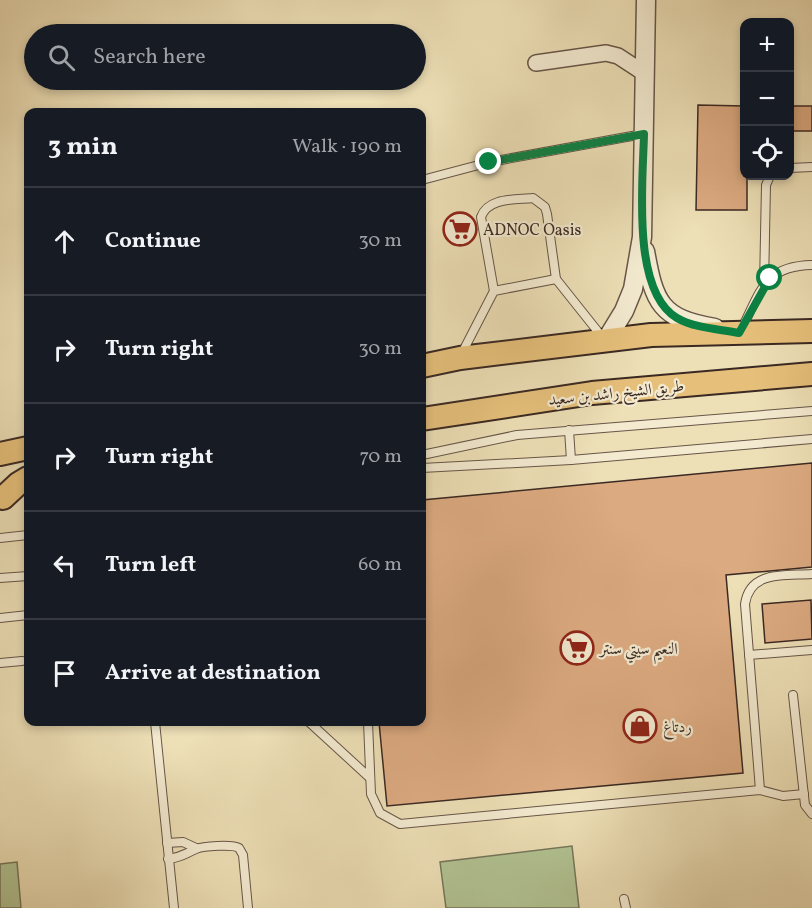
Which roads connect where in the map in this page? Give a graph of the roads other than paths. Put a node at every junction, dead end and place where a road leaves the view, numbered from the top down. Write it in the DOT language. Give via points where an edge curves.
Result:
graph roads {
  1 [pos="646,0"];
  2 [pos="536,63"];
  3 [pos="644,73"];
  4 [pos="644,134"];
  5 [pos="812,167"];
  6 [pos="794,168"];
  7 [pos="426,179"];
  8 [pos="768,180"];
  9 [pos="642,237"];
  10 [pos="812,265"];
  11 [pos="556,279"];
  12 [pos="764,286"];
  13 [pos="494,291"];
  14 [pos="812,318"];
  15 [pos="812,331"];
  16 [pos="739,333"];
  17 [pos="605,342"];
  18 [pos="460,358"];
  19 [pos="426,365"];
  20 [pos="812,374"];
  21 [pos="812,411"];
  22 [pos="426,418"];
  23 [pos="569,430"];
  24 [pos="812,439"];
  25 [pos="24,449"];
  26 [pos="0,454"];
  27 [pos="426,454"];
  28 [pos="571,460"];
  29 [pos="426,468"];
  30 [pos="24,480"];
  31 [pos="24,495"];
  32 [pos="2,499"];
  33 [pos="24,535"];
  34 [pos="0,538"];
  35 [pos="812,574"];
  36 [pos="24,576"];
  37 [pos="0,578"];
  38 [pos="24,615"];
  39 [pos="0,618"];
  40 [pos="812,650"];
  41 [pos="749,655"];
  42 [pos="22,661"];
  43 [pos="0,663"];
  44 [pos="793,695"];
  45 [pos="155,726"];
  46 [pos="313,726"];
  47 [pos="368,726"];
  48 [pos="370,778"];
  49 [pos="760,790"];
  50 [pos="804,794"];
  51 [pos="812,814"];
  52 [pos="167,843"];
  53 [pos="196,848"];
  54 [pos="168,858"];
  55 [pos="624,899"];
  56 [pos="174,908"];
  57 [pos="248,908"];
  58 [pos="626,908"];
  1 -- 3 [label="street"];
  2 -- 3 [label="street" via="606,53"];
  3 -- 4 [label="street"];
  4 -- 7 [label="lane" via="489,162"];
  4 -- 9 [label="street"];
  5 -- 6 [label="lane"];
  8 -- 12 [label="lane"];
  9 -- 16 [label="street" via="651,286 661,304 676,318"];
  9 -- 17 [label="street" via="633,289"];
  10 -- 12 [label="lane" via="786,267"];
  11 -- 13 [label="lane"];
  11 -- 13 [label="lane" via="545,207 533,198 493,203 481,217"];
  11 -- 17 [label="lane"];
  12 -- 16 [label="lane"];
  13 -- 18 [label="lane"];
  14 -- 16 [label="main road"];
  15 -- 16 [label="main road"];
  16 -- 17 [label="main road" via="651,335"];
  17 -- 18 [label="main road"];
  18 -- 19 [label="main road"];
  20 -- 22 [label="main road, طريق الشيخ راشد بن سعيد" via="592,393"];
  21 -- 23 [label="lane"];
  23 -- 27 [label="lane" via="517,435"];
  23 -- 28 [label="lane"];
  24 -- 28 [label="lane"];
  25 -- 26 [label="main road"];
  28 -- 29 [label="lane"];
  30 -- 32 [label="main road"];
  31 -- 32 [label="main road"];
  33 -- 34 [label="lane"];
  35 -- 41 [label="lane" via="768,578 751,586 744,604"];
  36 -- 37 [label="lane"];
  38 -- 39 [label="lane"];
  40 -- 41 [label="lane"];
  41 -- 49 [label="lane"];
  42 -- 43 [label="lane"];
  44 -- 50 [label="lane"];
  45 -- 52 [label="lane"];
  46 -- 48 [label="lane"];
  47 -- 48 [label="lane"];
  48 -- 49 [label="lane" via="371,794 380,813 400,824"];
  49 -- 50 [label="lane"];
  50 -- 51 [label="lane" via="805,806"];
  52 -- 53 [label="lane" via="183,842"];
  52 -- 54 [label="lane"];
  53 -- 54 [label="lane" via="184,856"];
  53 -- 57 [label="lane" via="239,848"];
  54 -- 56 [label="lane"];
  55 -- 58 [label="lane"];
}
